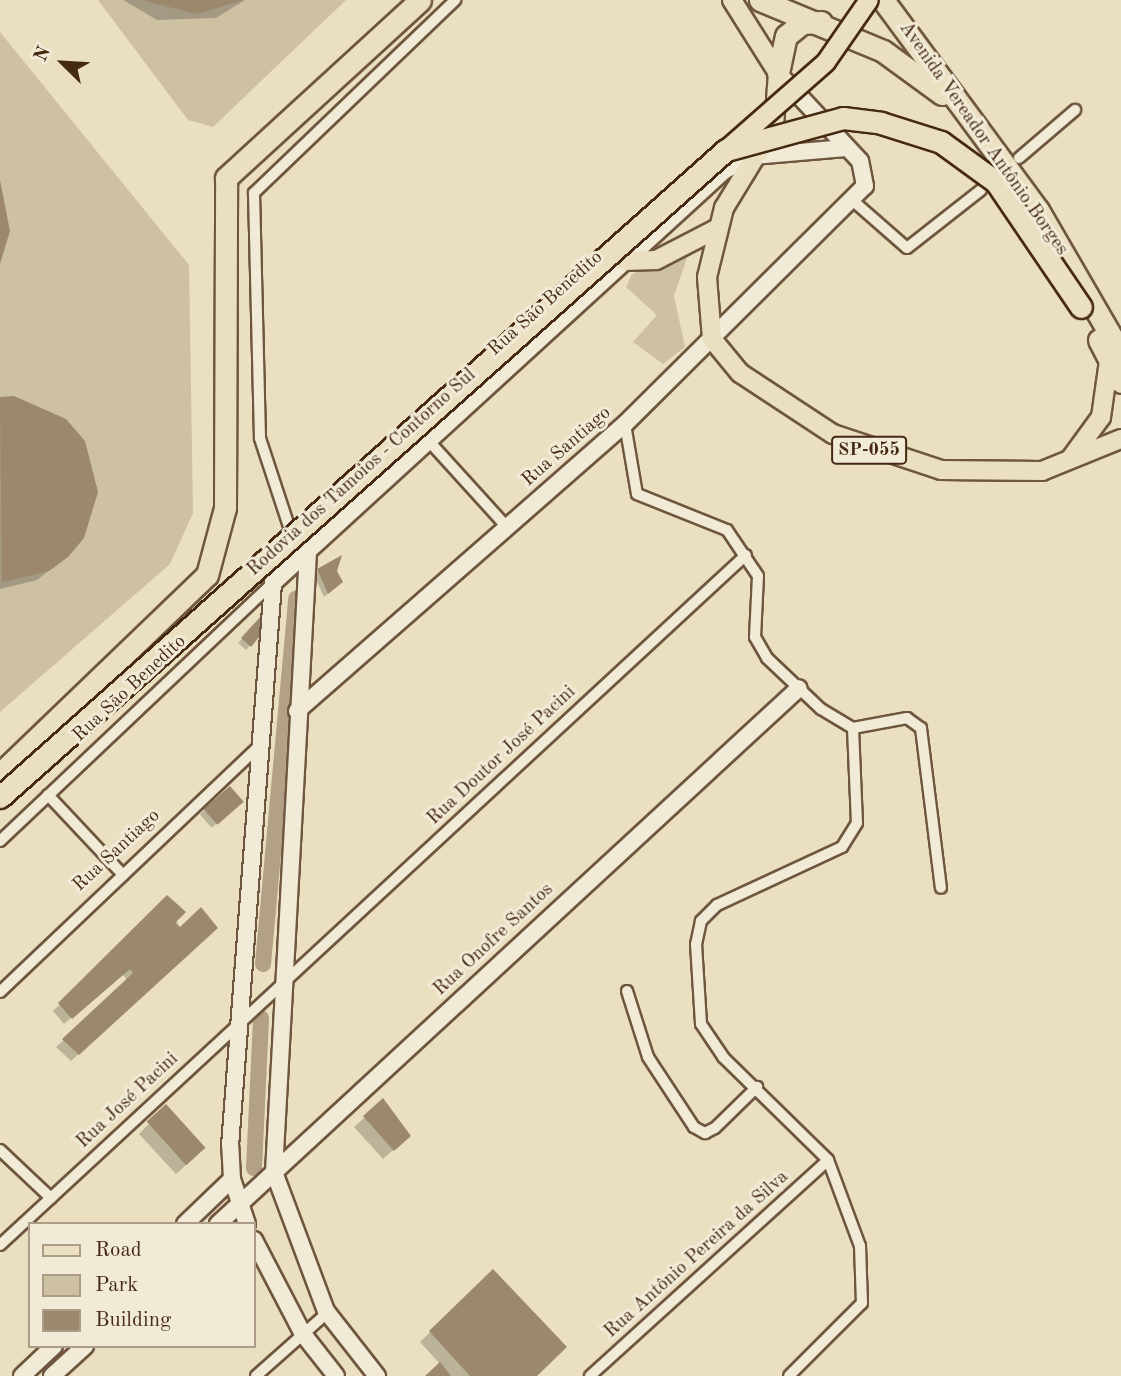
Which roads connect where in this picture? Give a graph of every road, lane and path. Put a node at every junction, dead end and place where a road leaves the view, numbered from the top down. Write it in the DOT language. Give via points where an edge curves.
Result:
graph roads {
  1 [pos="420,0"];
  2 [pos="455,0"];
  3 [pos="732,0"];
  4 [pos="760,0"];
  5 [pos="869,0"];
  6 [pos="883,0"];
  7 [pos="824,22"];
  8 [pos="778,73"];
  9 [pos="957,107"];
  10 [pos="1075,110"];
  11 [pos="846,148"];
  12 [pos="726,150"];
  13 [pos="753,156"];
  14 [pos="1018,158"];
  15 [pos="981,190"];
  16 [pos="851,199"];
  17 [pos="716,229"];
  18 [pos="624,261"];
  19 [pos="712,339"];
  20 [pos="1115,356"];
  21 [pos="1121,382"];
  22 [pos="625,424"];
  23 [pos="1121,439"];
  24 [pos="428,440"];
  25 [pos="1060,466"];
  26 [pos="507,527"];
  27 [pos="746,555"];
  28 [pos="304,556"];
  29 [pos="273,583"];
  30 [pos="799,688"];
  31 [pos="297,711"];
  32 [pos="853,727"];
  33 [pos="264,742"];
  34 [pos="0,774"];
  35 [pos="48,795"];
  36 [pos="0,797"];
  37 [pos="0,841"];
  38 [pos="123,875"];
  39 [pos="941,888"];
  40 [pos="280,982"];
  41 [pos="627,991"];
  42 [pos="0,992"];
  43 [pos="243,1018"];
  44 [pos="757,1087"];
  45 [pos="0,1150"];
  46 [pos="828,1160"];
  47 [pos="274,1172"];
  48 [pos="232,1179"];
  49 [pos="51,1198"];
  50 [pos="239,1204"];
  51 [pos="187,1222"];
  52 [pos="220,1222"];
  53 [pos="246,1222"];
  54 [pos="256,1244"];
  55 [pos="0,1245"];
  56 [pos="327,1313"];
  57 [pos="303,1334"];
  58 [pos="52,1348"];
  59 [pos="83,1348"];
  60 [pos="22,1376"];
  61 [pos="52,1376"];
  62 [pos="256,1376"];
  63 [pos="336,1376"];
  64 [pos="377,1376"];
  65 [pos="590,1376"];
  66 [pos="789,1376"];
  1 -- 34 [label="highway" via="226,178 225,508 207,575"];
  2 -- 28 [label="street" via="254,192 260,438"];
  3 -- 8 [label="main road"];
  4 -- 7 [label="highway"];
  5 -- 12 [label="main road, Rodovia dos Tamoios - Contorno Sul, bridge" via="826,62"];
  6 -- 9 [label="highway, Avenida Vereador Antônio Borges"];
  7 -- 8 [label="highway" via="794,27 782,46"];
  7 -- 9 [label="highway" via="883,51"];
  8 -- 11 [label="street"];
  8 -- 13 [label="main road" via="774,126"];
  9 -- 20 [label="highway, Avenida Vereador Antônio Borges" via="1038,210"];
  10 -- 14 [label="street"];
  11 -- 13 [label="street, Rua São Benedito"];
  11 -- 16 [label="street" via="867,178"];
  12 -- 20 [label="highway, Rodovia dos Tamoios - Contorno Sul, bridge" via="843,118 881,122 941,142 996,182"];
  12 -- 36 [label="highway, Rodovia dos Tamoios - Contorno Sul, bridge"];
  13 -- 17 [label="main road"];
  13 -- 18 [label="street, Rua São Benedito" via="725,170"];
  15 -- 16 [label="street" via="902,249"];
  16 -- 19 [label="street, Rua Santiago"];
  17 -- 18 [label="main road" via="656,260"];
  17 -- 19 [label="main road" via="705,298"];
  18 -- 24 [label="street, Rua São Benedito"];
  19 -- 22 [label="street, Rua Santiago"];
  19 -- 25 [label="main road, SP-055" via="756,387 876,453 941,470 1012,473"];
  20 -- 21 [label="highway, Rodovia dos Tamoios - Contorno Sul"];
  20 -- 25 [label="main road" via="1101,417 1081,449"];
  22 -- 26 [label="street, Rua Santiago"];
  22 -- 27 [label="street" via="637,494 659,508 713,520"];
  23 -- 25 [label="main road, SP-055"];
  24 -- 26 [label="street"];
  24 -- 28 [label="street, Rua São Benedito"];
  26 -- 31 [label="street, Rua Santiago"];
  27 -- 30 [label="street" via="758,576 755,637"];
  27 -- 40 [label="street, Rua Doutor José Pacini"];
  28 -- 29 [label="street, Rua São Benedito"];
  28 -- 31 [label="street"];
  29 -- 33 [label="street"];
  29 -- 35 [label="street, Rua São Benedito"];
  30 -- 32 [label="street"];
  30 -- 47 [label="street, Rua Onofre Santos"];
  31 -- 40 [label="street"];
  32 -- 39 [label="street" via="907,718 921,728"];
  32 -- 44 [label="street" via="857,823 842,847 736,893 701,921 694,981 701,1024 723,1057"];
  33 -- 38 [label="street, Rua Santiago"];
  33 -- 43 [label="street"];
  35 -- 37 [label="street, Rua São Benedito"];
  35 -- 38 [label="street"];
  38 -- 42 [label="street, Rua Santiago"];
  40 -- 43 [label="street, Rua José Pacini"];
  40 -- 47 [label="street"];
  41 -- 44 [label="street" via="648,1057 694,1127 705,1133 715,1128"];
  43 -- 48 [label="street"];
  43 -- 49 [label="street, Rua José Pacini"];
  44 -- 46 [label="street"];
  45 -- 49 [label="street"];
  46 -- 65 [label="street, Rua Antônio Pereira da Silva"];
  46 -- 66 [label="street" via="860,1246 862,1303"];
  47 -- 50 [label="street, Rua Onofre Santos"];
  47 -- 56 [label="street"];
  48 -- 50 [label="street"];
  48 -- 51 [label="street"];
  49 -- 55 [label="street, Rua José Pacini"];
  50 -- 52 [label="street, Rua Onofre Santos"];
  50 -- 53 [label="street"];
  54 -- 57 [label="street"];
  56 -- 57 [label="street"];
  56 -- 64 [label="street"];
  57 -- 62 [label="street"];
  57 -- 63 [label="street"];
  58 -- 60 [label="street"];
  59 -- 61 [label="street"];
}
